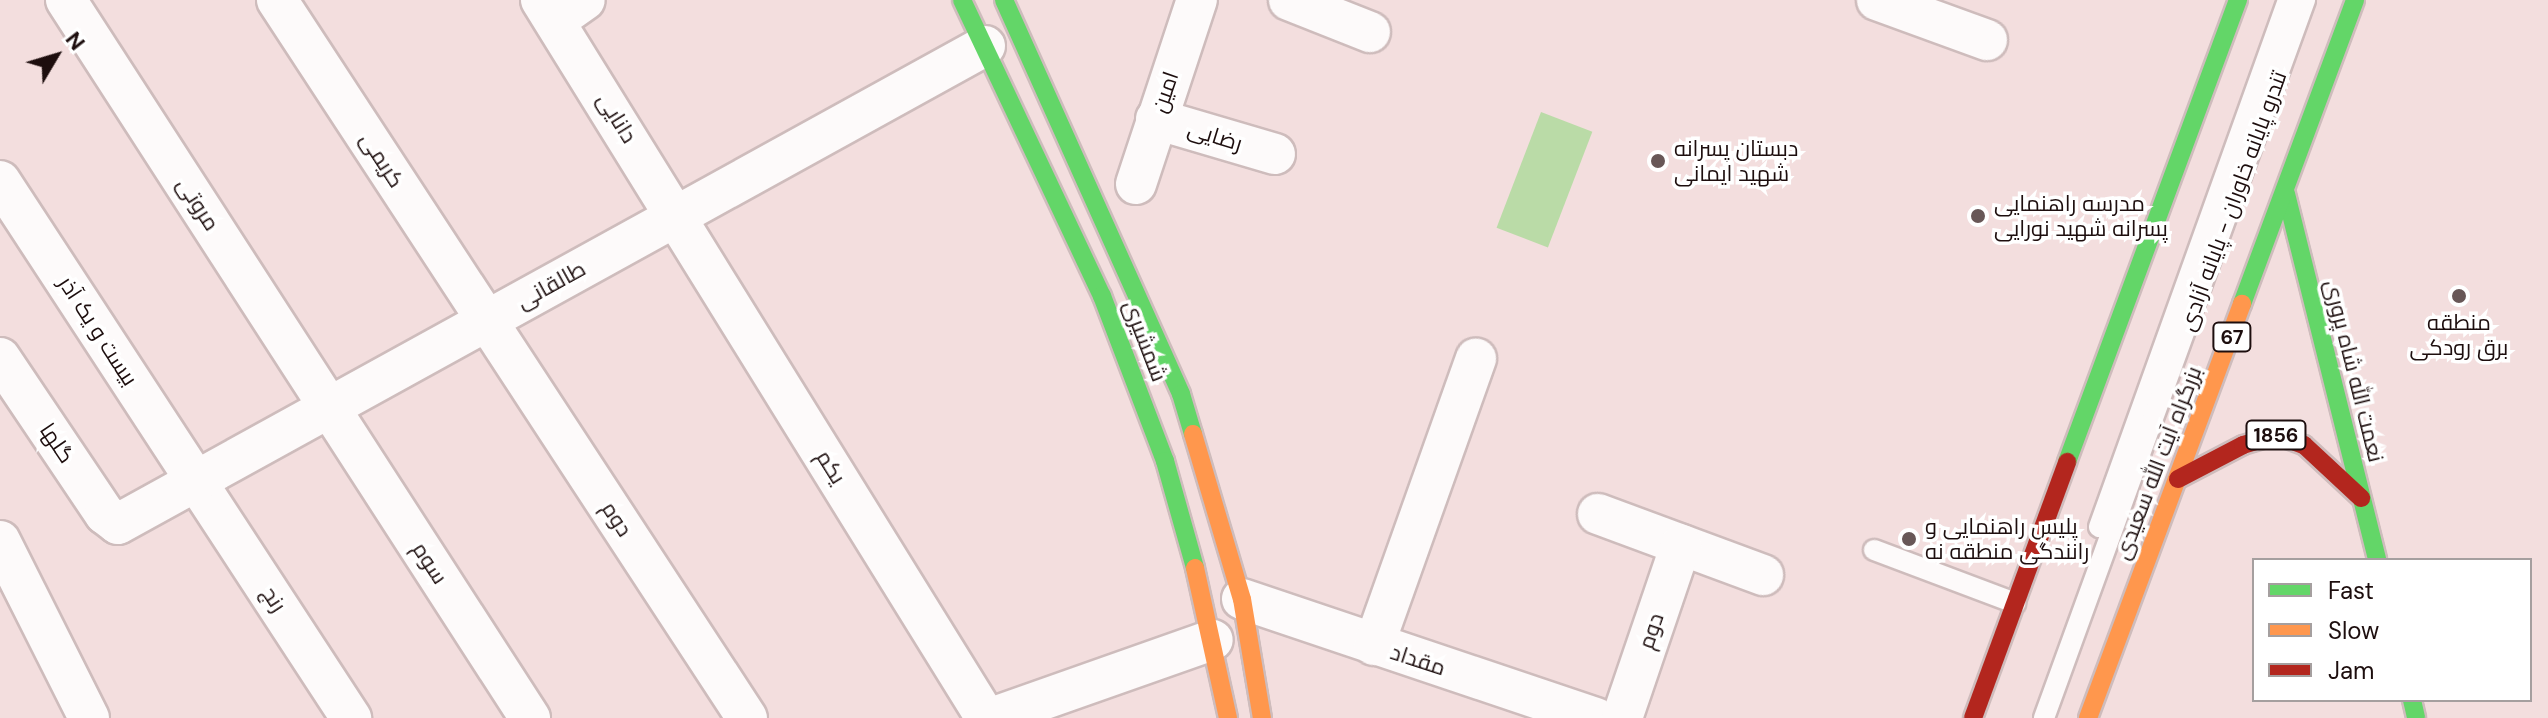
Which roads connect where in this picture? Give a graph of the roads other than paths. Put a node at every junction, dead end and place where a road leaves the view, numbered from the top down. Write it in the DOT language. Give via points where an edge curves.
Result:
graph roads {
  1 [pos="66,0"];
  2 [pos="277,0"];
  3 [pos="962,0"];
  4 [pos="1004,0"];
  5 [pos="1197,0"];
  6 [pos="1289,0"];
  7 [pos="1877,0"];
  8 [pos="2238,0"];
  9 [pos="2288,0"];
  10 [pos="2305,0"];
  11 [pos="2355,0"];
  12 [pos="561,7"];
  13 [pos="1370,32"];
  14 [pos="1001,38"];
  15 [pos="1987,40"];
  16 [pos="1156,119"];
  17 [pos="1275,154"];
  18 [pos="0,181"];
  19 [pos="1136,184"];
  20 [pos="2286,194"];
  21 [pos="677,216"];
  22 [pos="487,321"];
  23 [pos="0,358"];
  24 [pos="1476,359"];
  25 [pos="330,408"];
  26 [pos="2178,479"];
  27 [pos="196,481"];
  28 [pos="2361,498"];
  29 [pos="1598,514"];
  30 [pos="118,524"];
  31 [pos="0,541"];
  32 [pos="1681,545"];
  33 [pos="1874,550"];
  34 [pos="2376,558"];
  35 [pos="1763,575"];
  36 [pos="2015,603"];
  37 [pos="1226,618"];
  38 [pos="1374,645"];
  39 [pos="89,718"];
  40 [pos="351,718"];
  41 [pos="530,718"];
  42 [pos="747,718"];
  43 [pos="988,718"];
  44 [pos="1228,718"];
  45 [pos="1262,718"];
  46 [pos="1595,718"];
  47 [pos="1622,718"];
  48 [pos="1973,718"];
  49 [pos="2032,718"];
  50 [pos="2044,718"];
  51 [pos="2088,718"];
  1 -- 25 [label="street, مروتی"];
  2 -- 22 [label="street, کریمی"];
  3 -- 14 [label="main road, شمشیری"];
  4 -- 14 [label="main road, شمشیری"];
  5 -- 16 [label="street, امین"];
  6 -- 13 [label="street"];
  7 -- 15 [label="street"];
  8 -- 36 [label="main road"];
  9 -- 49 [label="lane"];
  10 -- 50 [label="lane, تندرو پایانه خاوران - پایانه آزادی"];
  11 -- 20 [label="main road, بزرگراه آیت الله سعیدی / 67"];
  12 -- 21 [label="street, دانایی"];
  14 -- 21 [label="street, طالقانی"];
  14 -- 37 [label="main road, شمشیری"];
  14 -- 37 [label="main road, شمشیری" via="1158,334 1218,507"];
  16 -- 17 [label="street, رضایی"];
  16 -- 19 [label="street, امین"];
  18 -- 27 [label="street, بیست و یک آذر"];
  20 -- 26 [label="main road, بزرگراه آیت الله سعیدی / 67"];
  20 -- 28 [label="main road, نعمت الله شاه پروری / 1856"];
  21 -- 22 [label="street, طالقانی"];
  21 -- 43 [label="street, یکم"];
  22 -- 25 [label="street, طالقانی"];
  22 -- 42 [label="street, دوم"];
  23 -- 30 [label="street, گلها" via="105,514"];
  24 -- 38 [label="street"];
  25 -- 27 [label="street, طالقانی"];
  25 -- 41 [label="street, سوم"];
  26 -- 28 [label="main road, 1856" via="2243,445 2276,435 2304,445"];
  26 -- 51 [label="main road, بزرگراه آیت الله سعیدی / 67"];
  27 -- 30 [label="street, طالقانی"];
  27 -- 40 [label="street, رنج"];
  28 -- 34 [label="main road, نعمت الله شاه پروری / 1856"];
  29 -- 32 [label="street"];
  31 -- 39 [label="street"];
  32 -- 35 [label="street"];
  32 -- 47 [label="street, دوم"];
  33 -- 36 [label="lane"];
  36 -- 48 [label="main road"];
  37 -- 38 [label="street, مقداد"];
  37 -- 43 [label="street"];
  37 -- 44 [label="main road, شمشیری"];
  37 -- 45 [label="main road, شمشیری"];
  38 -- 46 [label="street, مقداد"];
}
